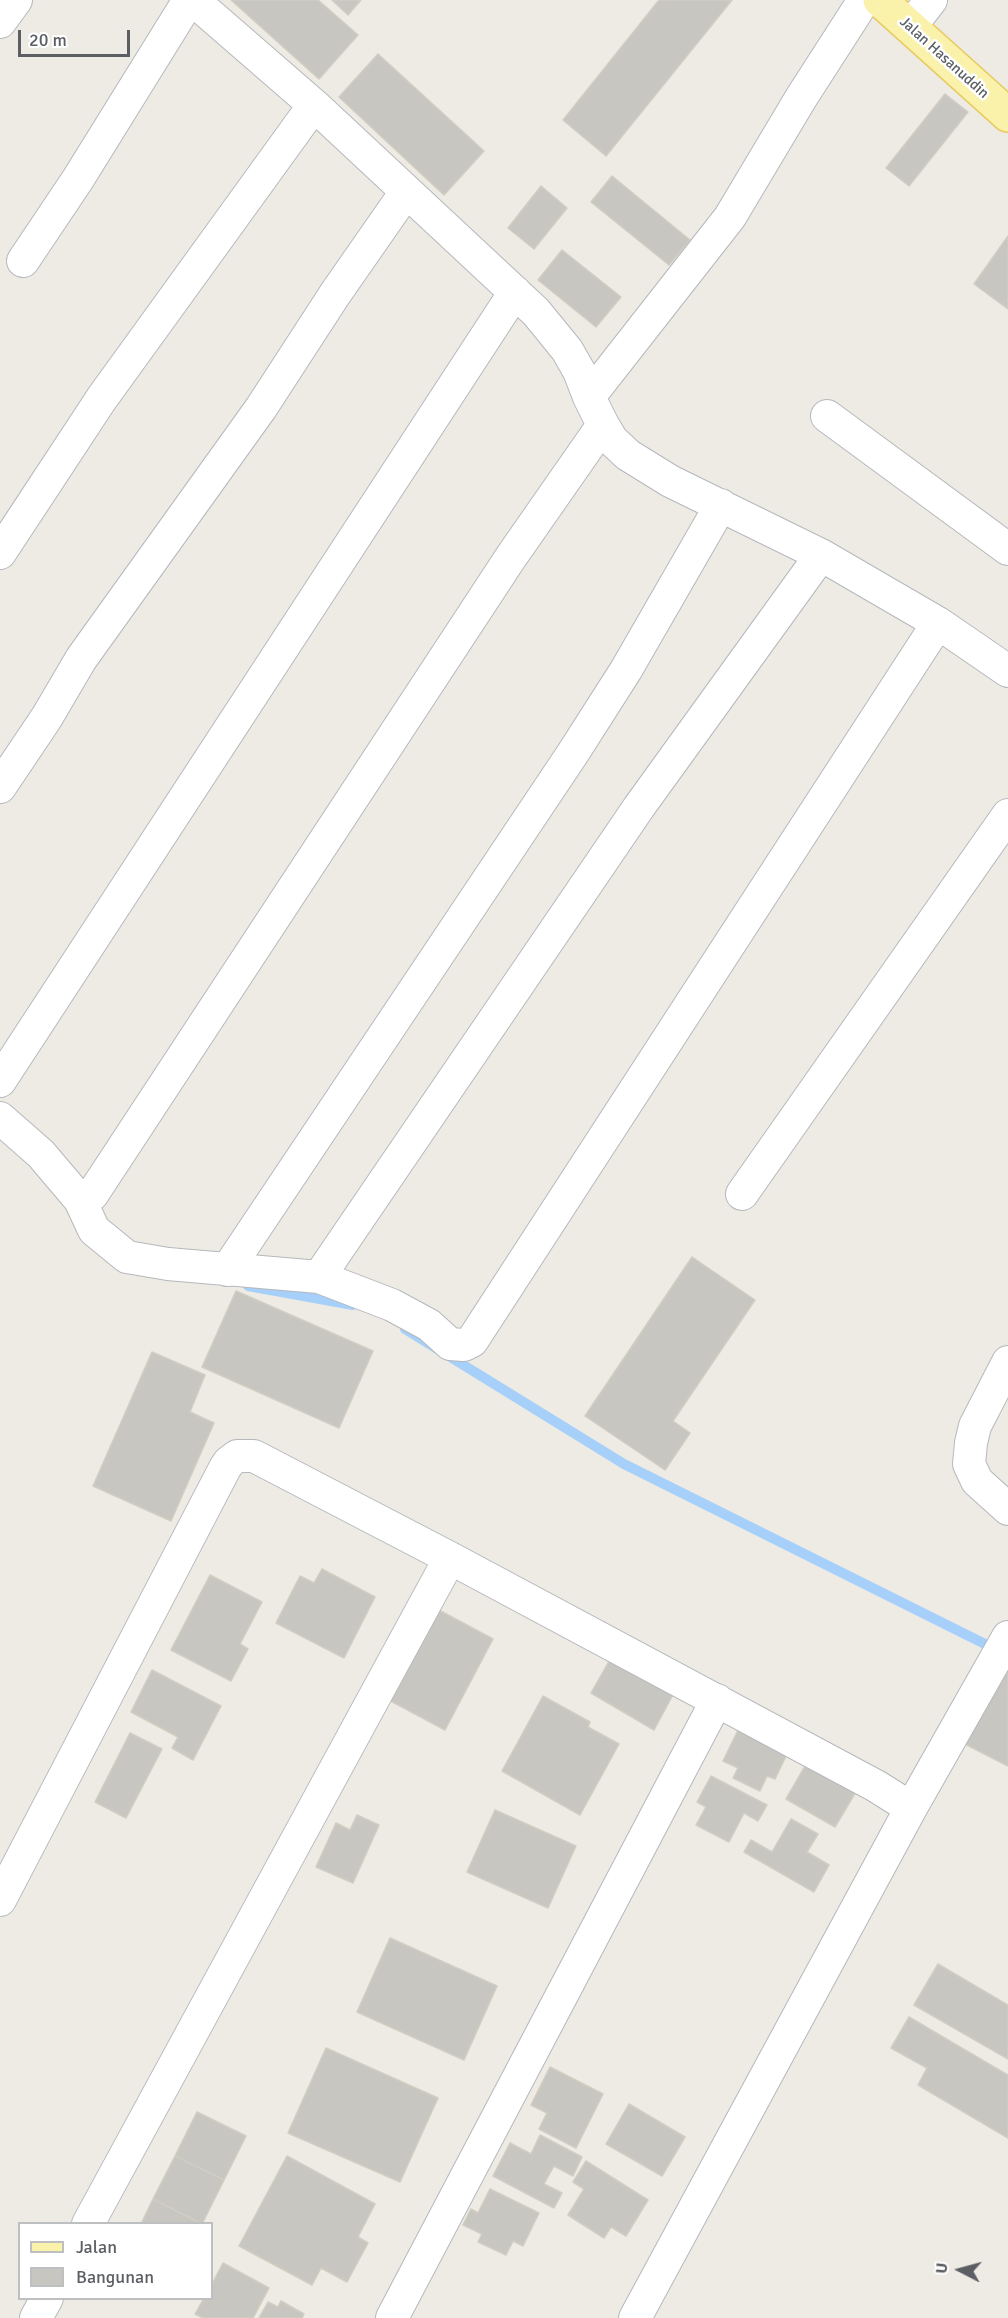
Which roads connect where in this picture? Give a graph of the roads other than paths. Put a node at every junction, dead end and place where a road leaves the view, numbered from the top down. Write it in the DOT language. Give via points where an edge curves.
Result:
graph roads {
  1 [pos="16,0"];
  2 [pos="191,0"];
  3 [pos="864,0"];
  4 [pos="880,0"];
  5 [pos="931,0"];
  6 [pos="0,22"];
  7 [pos="910,27"];
  8 [pos="314,105"];
  9 [pos="1008,115"];
  10 [pos="406,192"];
  11 [pos="23,261"];
  12 [pos="515,292"];
  13 [pos="589,397"];
  14 [pos="827,416"];
  15 [pos="603,425"];
  16 [pos="721,505"];
  17 [pos="1008,549"];
  18 [pos="0,553"];
  19 [pos="821,555"];
  20 [pos="938,622"];
  21 [pos="1008,671"];
  22 [pos="0,787"];
  23 [pos="1008,815"];
  24 [pos="0,1081"];
  25 [pos="0,1118"];
  26 [pos="742,1194"];
  27 [pos="80,1200"];
  28 [pos="227,1270"];
  29 [pos="319,1277"];
  30 [pos="1008,1362"];
  31 [pos="1008,1509"];
  32 [pos="450,1558"];
  33 [pos="1002,1649"];
  34 [pos="717,1700"];
  35 [pos="911,1808"];
  36 [pos="0,1900"];
  37 [pos="89,2222"];
  38 [pos="46,2300"];
  39 [pos="36,2318"];
  40 [pos="392,2318"];
  41 [pos="636,2318"];
  1 -- 6 [label="street"];
  2 -- 8 [label="street"];
  2 -- 11 [label="street"];
  3 -- 13 [label="street" via="730,217"];
  4 -- 7 [label="main road, Jalan Hasanuddin"];
  5 -- 7 [label="street"];
  7 -- 9 [label="main road, Jalan Hasanuddin"];
  8 -- 10 [label="street"];
  8 -- 18 [label="street" via="102,398"];
  10 -- 12 [label="street"];
  10 -- 22 [label="street" via="261,408 81,659"];
  12 -- 13 [label="street" via="567,350"];
  12 -- 24 [label="street"];
  13 -- 15 [label="street"];
  14 -- 17 [label="street"];
  15 -- 16 [label="street" via="612,440 644,466"];
  15 -- 27 [label="street" via="511,556 92,1195"];
  16 -- 19 [label="street"];
  16 -- 28 [label="street" via="573,753"];
  19 -- 20 [label="street"];
  19 -- 29 [label="street" via="639,807"];
  20 -- 21 [label="street"];
  20 -- 29 [label="street" via="472,1341 450,1344 429,1325 392,1305"];
  23 -- 26 [label="street"];
  25 -- 27 [label="street" via="41,1154"];
  27 -- 28 [label="street" via="94,1230 127,1257"];
  28 -- 29 [label="street"];
  30 -- 31 [label="street" via="975,1426 969,1464 977,1481"];
  32 -- 34 [label="street"];
  32 -- 36 [label="street" via="254,1456 237,1456 229,1462"];
  32 -- 37 [label="street"];
  33 -- 35 [label="street"];
  34 -- 35 [label="street"];
  34 -- 40 [label="street"];
  35 -- 41 [label="street"];
  38 -- 39 [label="street"];
}
